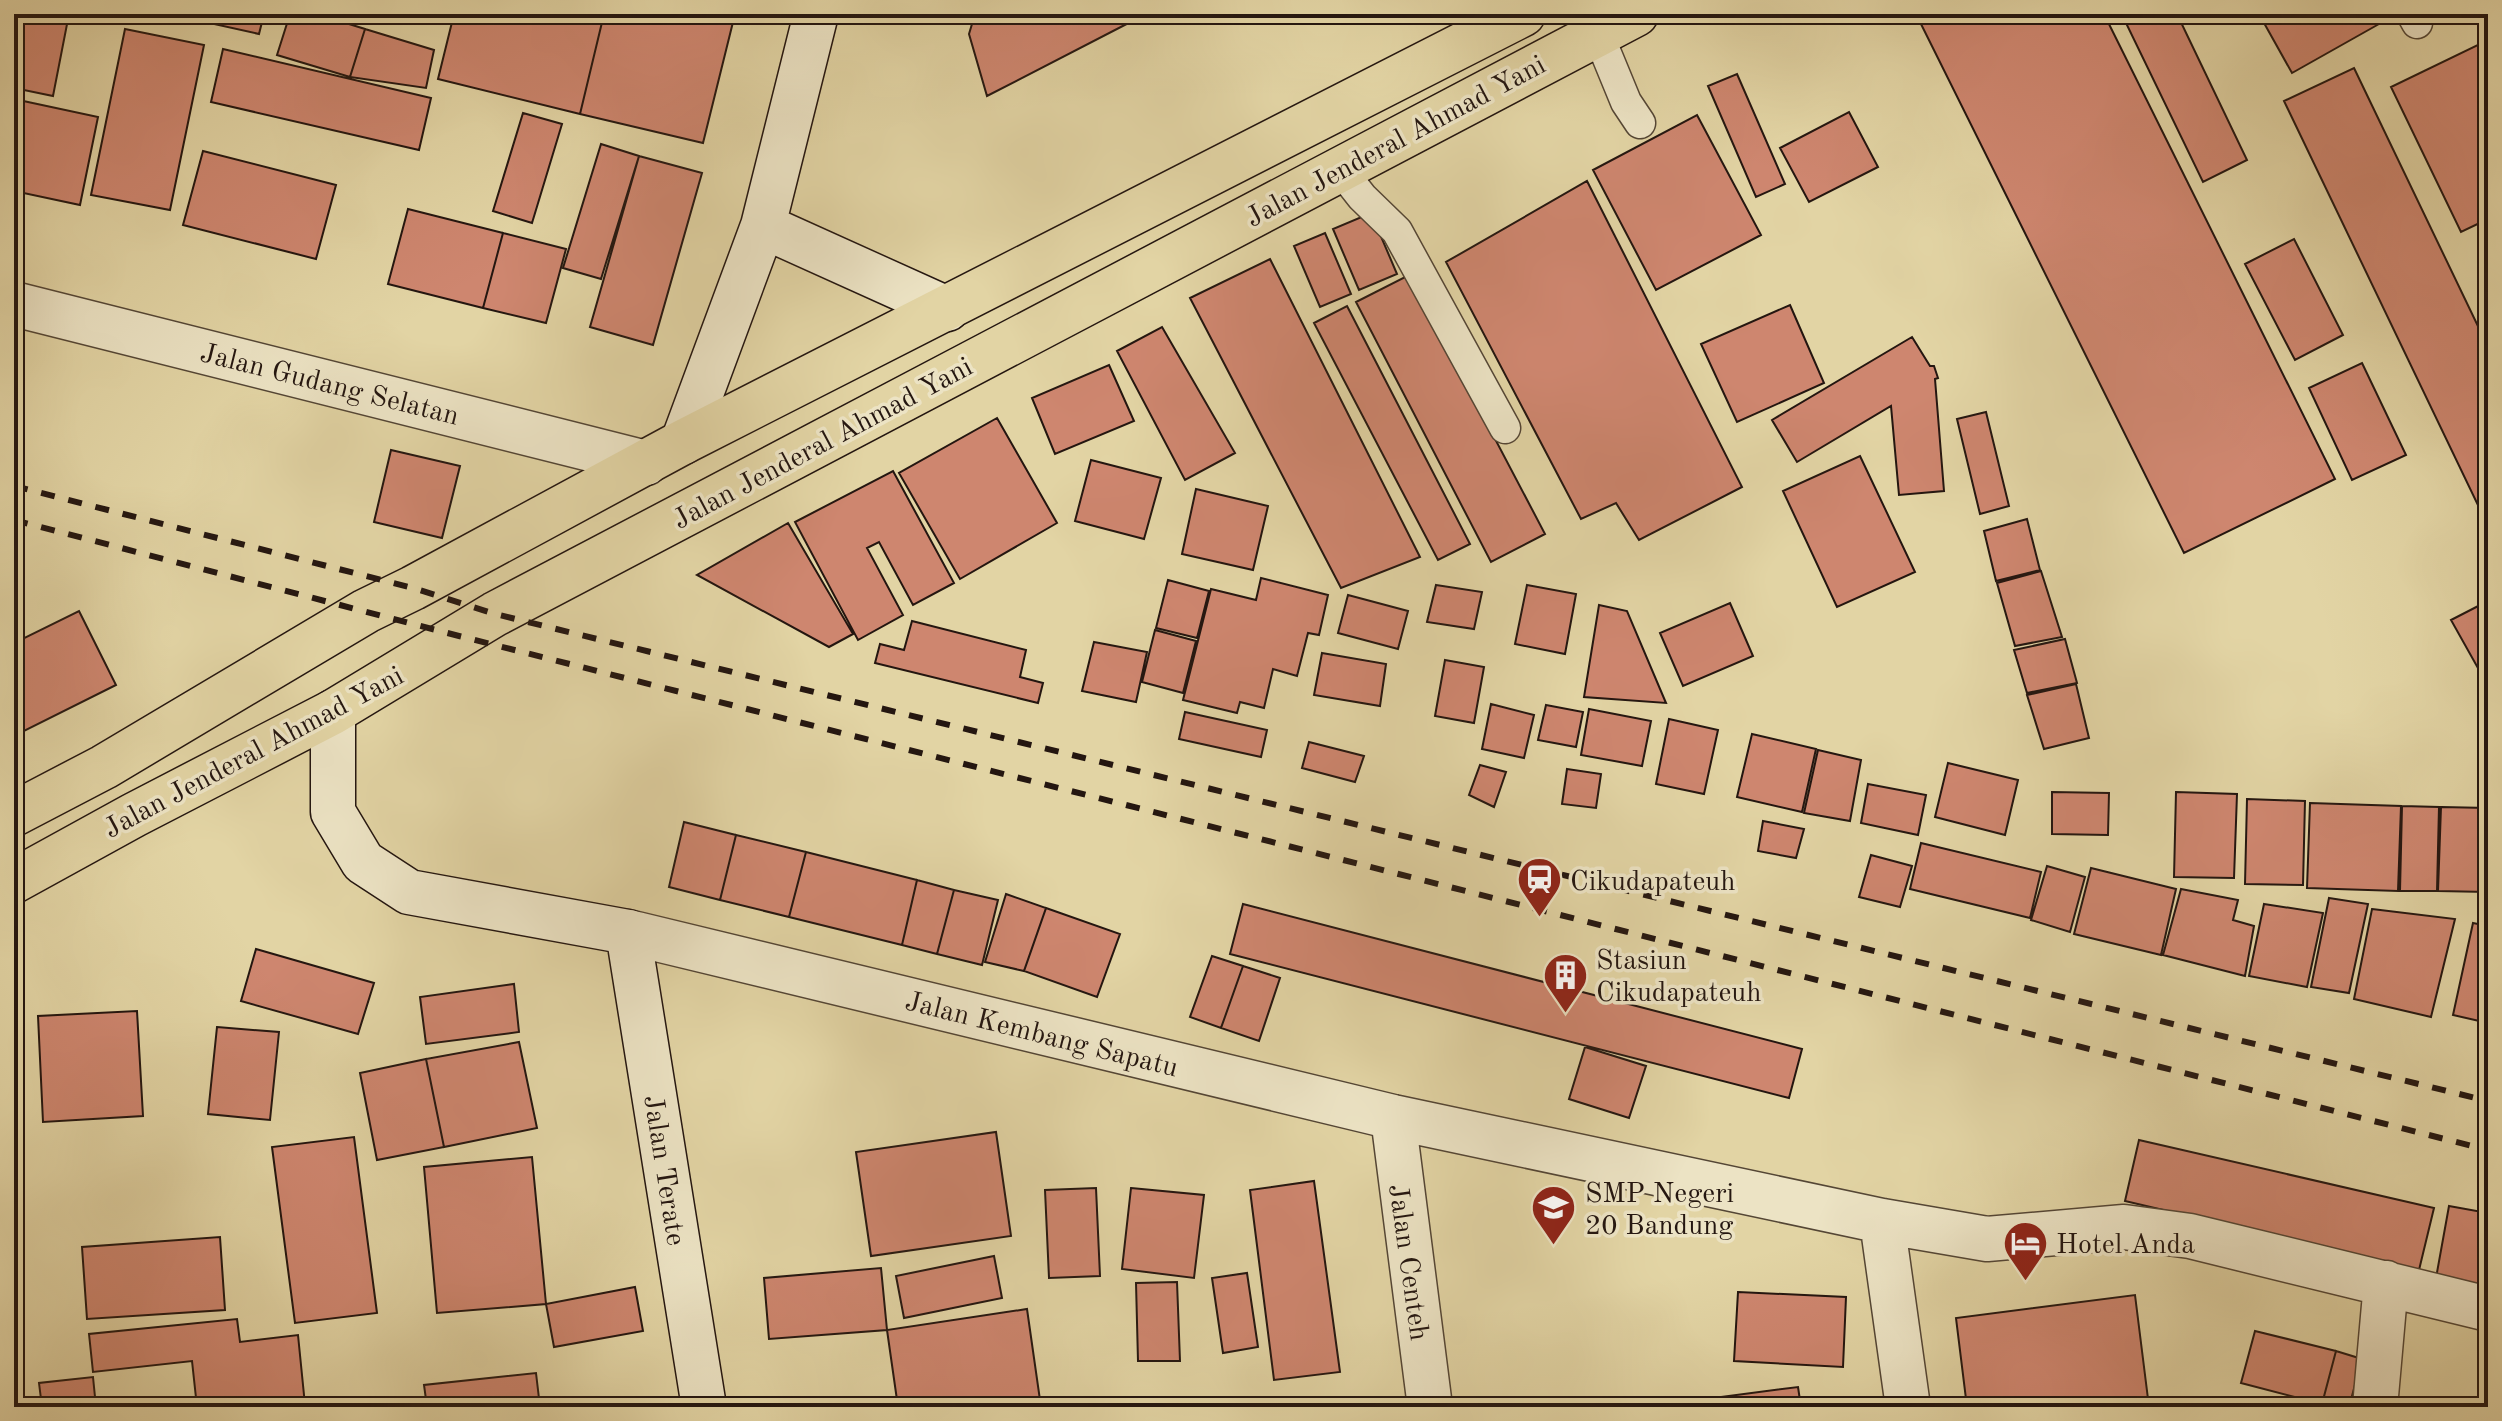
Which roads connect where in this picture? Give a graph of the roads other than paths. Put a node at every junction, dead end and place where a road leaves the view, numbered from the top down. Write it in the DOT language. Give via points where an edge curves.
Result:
graph roads {
  1 [pos="816,14"];
  2 [pos="1523,14"];
  3 [pos="1636,14"];
  4 [pos="1598,34"];
  5 [pos="1640,123"];
  6 [pos="1340,169"];
  7 [pos="763,226"];
  8 [pos="14,304"];
  9 [pos="947,309"];
  10 [pos="1505,428"];
  11 [pos="664,453"];
  12 [pos="333,712"];
  13 [pos="14,814"];
  14 [pos="14,881"];
  15 [pos="628,932"];
  16 [pos="1393,1117"];
  17 [pos="1882,1221"];
  18 [pos="2386,1283"];
  19 [pos="2488,1309"];
  20 [pos="704,1407"];
  21 [pos="1430,1407"];
  22 [pos="1908,1407"];
  23 [pos="2375,1407"];
  1 -- 7 [label="street"];
  2 -- 9 [label="main road, Jalan Jenderal Ahmad Yani"];
  3 -- 4 [label="main road, Jalan Jenderal Ahmad Yani"];
  4 -- 5 [label="lane"];
  4 -- 6 [label="main road, Jalan Jenderal Ahmad Yani"];
  6 -- 10 [label="lane" via="1397,231"];
  6 -- 12 [label="main road, Jalan Jenderal Ahmad Yani" via="495,614"];
  7 -- 9 [label="street"];
  7 -- 11 [label="street"];
  8 -- 11 [label="street, Jalan Gudang Selatan"];
  9 -- 11 [label="main road, Jalan Jenderal Ahmad Yani"];
  11 -- 13 [label="main road, Jalan Jenderal Ahmad Yani" via="366,611 104,767"];
  12 -- 14 [label="main road, Jalan Jenderal Ahmad Yani"];
  12 -- 15 [label="street, Jalan Kembang Sapatu" via="333,812 363,862 409,892"];
  15 -- 16 [label="street, Jalan Kembang Sapatu"];
  15 -- 20 [label="street, Jalan Terate"];
  16 -- 17 [label="street, Jalan Kembang Sapatu"];
  16 -- 21 [label="street, Jalan Centeh"];
  17 -- 18 [label="street, Jalan Kembang Sapatu" via="1987,1239 2124,1227 2190,1236"];
  17 -- 22 [label="street"];
  18 -- 19 [label="street, Jalan Kembang Sapatu"];
  18 -- 23 [label="street"];
}
